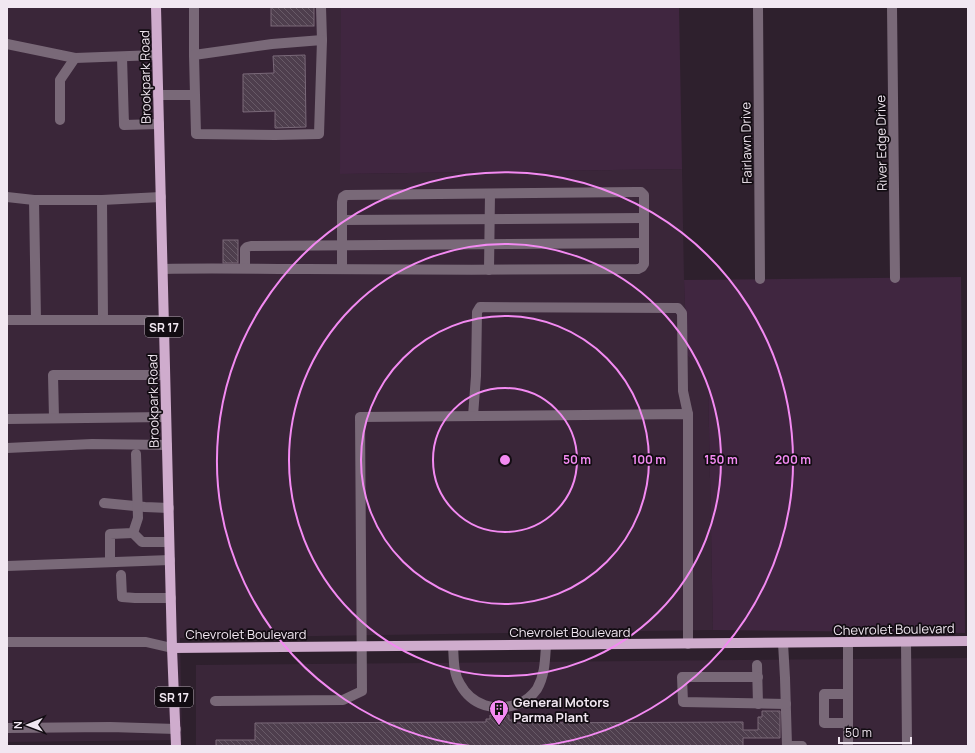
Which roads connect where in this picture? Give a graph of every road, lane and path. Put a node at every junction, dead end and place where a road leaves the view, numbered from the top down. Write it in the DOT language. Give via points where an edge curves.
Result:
graph roads {
  1 [pos="156,7"];
  2 [pos="194,7"];
  3 [pos="321,7"];
  4 [pos="758,7"];
  5 [pos="892,7"];
  6 [pos="322,40"];
  7 [pos="7,44"];
  8 [pos="157,55"];
  9 [pos="194,55"];
  10 [pos="122,57"];
  11 [pos="75,58"];
  12 [pos="195,94"];
  13 [pos="158,95"];
  14 [pos="60,120"];
  15 [pos="159,124"];
  16 [pos="490,194"];
  17 [pos="7,197"];
  18 [pos="161,197"];
  19 [pos="34,200"];
  20 [pos="102,200"];
  21 [pos="644,218"];
  22 [pos="490,219"];
  23 [pos="342,220"];
  24 [pos="644,243"];
  25 [pos="489,244"];
  26 [pos="342,245"];
  27 [pos="244,268"];
  28 [pos="163,269"];
  29 [pos="342,269"];
  30 [pos="489,270"];
  31 [pos="895,278"];
  32 [pos="760,279"];
  33 [pos="7,320"];
  34 [pos="36,320"];
  35 [pos="103,320"];
  36 [pos="164,320"];
  37 [pos="165,375"];
  38 [pos="688,414"];
  39 [pos="473,416"];
  40 [pos="166,417"];
  41 [pos="7,418"];
  42 [pos="54,418"];
  43 [pos="167,444"];
  44 [pos="7,448"];
  45 [pos="136,454"];
  46 [pos="104,503"];
  47 [pos="137,506"];
  48 [pos="168,508"];
  49 [pos="133,533"];
  50 [pos="169,542"];
  51 [pos="170,560"];
  52 [pos="110,562"];
  53 [pos="7,566"];
  54 [pos="121,575"];
  55 [pos="171,598"];
  56 [pos="968,641"];
  57 [pos="7,642"];
  58 [pos="848,642"];
  59 [pos="906,642"];
  60 [pos="783,643"];
  61 [pos="688,644"];
  62 [pos="546,645"];
  63 [pos="362,646"];
  64 [pos="453,646"];
  65 [pos="172,648"];
  66 [pos="757,664"];
  67 [pos="758,677"];
  68 [pos="848,694"];
  69 [pos="215,701"];
  70 [pos="762,704"];
  71 [pos="786,704"];
  72 [pos="848,723"];
  73 [pos="7,728"];
  74 [pos="176,730"];
  75 [pos="176,746"];
  76 [pos="787,746"];
  77 [pos="802,746"];
  78 [pos="848,746"];
  79 [pos="907,746"];
  1 -- 8 [label="main road, Brookpark Road / SR 17"];
  2 -- 9 [label="street"];
  3 -- 6 [label="street"];
  4 -- 32 [label="street, Fairlawn Drive"];
  5 -- 31 [label="street, River Edge Drive"];
  6 -- 9 [label="street"];
  6 -- 12 [label="street" via="319,134 196,134"];
  7 -- 11 [label="street"];
  8 -- 10 [label="street"];
  8 -- 13 [label="main road, Brookpark Road / SR 17"];
  9 -- 12 [label="street"];
  10 -- 11 [label="street"];
  10 -- 15 [label="street" via="124,125"];
  11 -- 14 [label="street" via="60,80"];
  12 -- 13 [label="street"];
  13 -- 15 [label="main road, Brookpark Road / SR 17"];
  15 -- 18 [label="main road, Brookpark Road / SR 17"];
  16 -- 21 [label="street" via="641,192 644,195"];
  16 -- 22 [label="street"];
  16 -- 23 [label="street" via="346,195 342,202"];
  17 -- 19 [label="street"];
  18 -- 20 [label="street"];
  18 -- 28 [label="main road, Brookpark Road / SR 17"];
  19 -- 20 [label="street"];
  19 -- 34 [label="street"];
  20 -- 35 [label="street"];
  21 -- 22 [label="street"];
  21 -- 24 [label="street"];
  22 -- 23 [label="street"];
  22 -- 25 [label="street"];
  23 -- 26 [label="street"];
  24 -- 25 [label="street"];
  24 -- 30 [label="street" via="644,264 638,269"];
  25 -- 26 [label="street"];
  25 -- 30 [label="street"];
  26 -- 27 [label="street" via="251,246 245,249"];
  26 -- 29 [label="street"];
  27 -- 28 [label="street"];
  27 -- 29 [label="street"];
  28 -- 36 [label="main road, Brookpark Road / SR 17"];
  29 -- 30 [label="street"];
  33 -- 34 [label="street"];
  34 -- 35 [label="street"];
  35 -- 36 [label="street"];
  36 -- 37 [label="main road, Brookpark Road / SR 17"];
  37 -- 40 [label="main road, Brookpark Road / SR 17"];
  37 -- 42 [label="street" via="53,375"];
  38 -- 39 [label="street"];
  38 -- 39 [label="street" via="683,391 682,313 678,308 480,307 477,312"];
  38 -- 61 [label="street"];
  39 -- 63 [label="street" via="360,417"];
  40 -- 42 [label="street"];
  40 -- 43 [label="main road, Brookpark Road / SR 17"];
  41 -- 42 [label="street"];
  43 -- 44 [label="street"];
  43 -- 48 [label="main road, Brookpark Road / SR 17"];
  45 -- 47 [label="street"];
  46 -- 47 [label="street"];
  47 -- 48 [label="street"];
  47 -- 49 [label="street" via="138,518"];
  48 -- 50 [label="main road, Brookpark Road / SR 17"];
  49 -- 50 [label="street" via="142,542"];
  49 -- 52 [label="street" via="110,534"];
  50 -- 51 [label="main road, Brookpark Road / SR 17"];
  51 -- 52 [label="street"];
  51 -- 55 [label="main road, Brookpark Road / SR 17"];
  52 -- 53 [label="street"];
  54 -- 55 [label="street" via="122,597"];
  55 -- 65 [label="main road, Brookpark Road / SR 17"];
  56 -- 59 [label="main road, Chevrolet Boulevard"];
  57 -- 65 [label="street" via="146,642"];
  58 -- 59 [label="main road, Chevrolet Boulevard"];
  58 -- 60 [label="main road, Chevrolet Boulevard"];
  58 -- 68 [label="street"];
  59 -- 79 [label="street"];
  60 -- 61 [label="main road, Chevrolet Boulevard"];
  60 -- 71 [label="street"];
  61 -- 62 [label="main road, Chevrolet Boulevard"];
  62 -- 64 [label="main road, Chevrolet Boulevard"];
  62 -- 64 [label="street" via="544,670 536,691 520,703 500,708 491,708 476,702 465,692 456,677"];
  63 -- 64 [label="main road, Chevrolet Boulevard"];
  63 -- 65 [label="main road, Chevrolet Boulevard"];
  63 -- 69 [label="street" via="362,691 343,700"];
  65 -- 74 [label="main road, Brookpark Road / SR 17"];
  66 -- 67 [label="street"];
  67 -- 70 [label="street"];
  67 -- 70 [label="street" via="682,677 683,702"];
  68 -- 72 [label="street"];
  68 -- 72 [label="street" via="824,694 824,723"];
  70 -- 71 [label="street"];
  71 -- 76 [label="street"];
  72 -- 78 [label="street"];
  73 -- 74 [label="street" via="110,727"];
  74 -- 75 [label="main road, Brookpark Road / SR 17"];
  76 -- 77 [label="street"];
}
